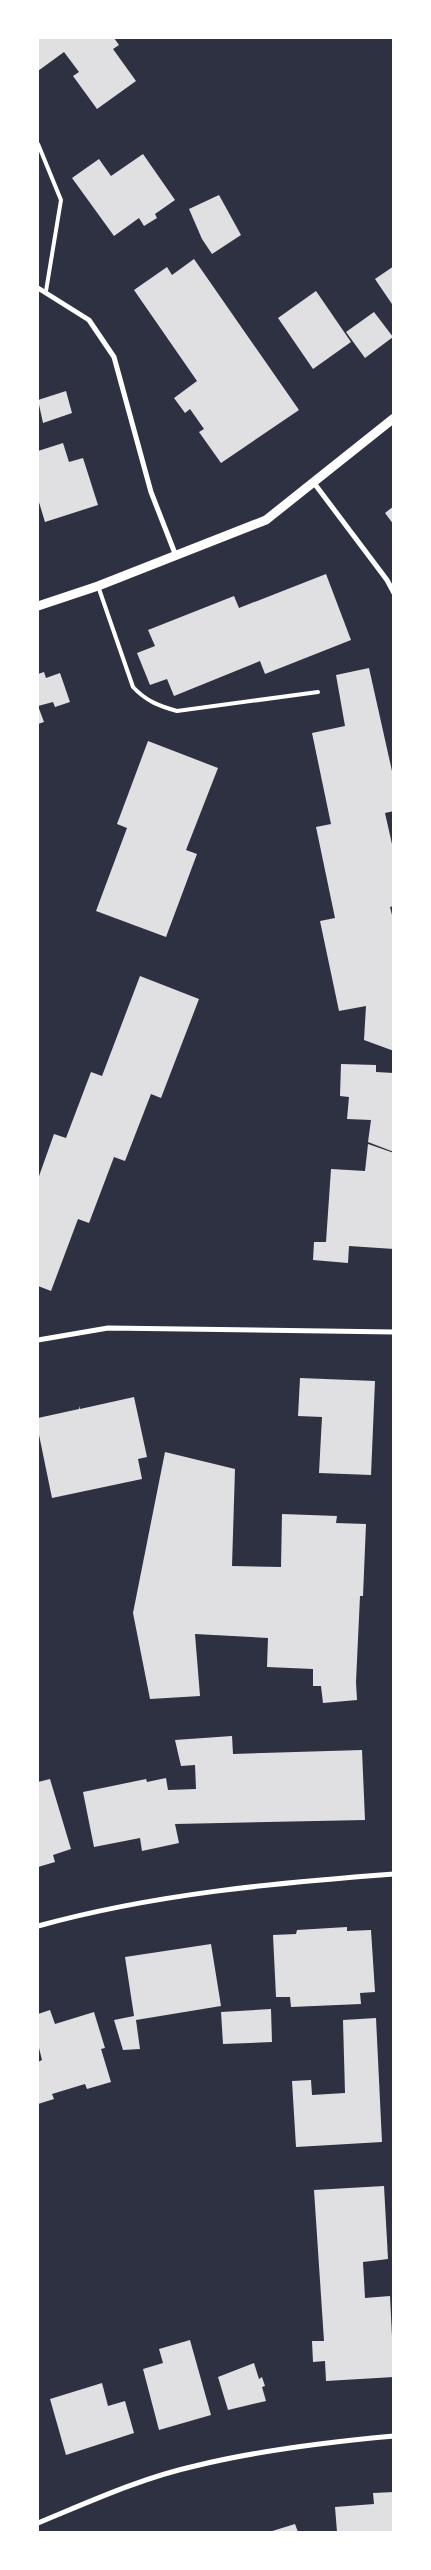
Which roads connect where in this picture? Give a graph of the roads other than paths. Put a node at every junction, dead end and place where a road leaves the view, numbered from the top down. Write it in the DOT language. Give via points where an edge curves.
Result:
graph roads {
  1 [pos="38,144"];
  2 [pos="38,288"];
  3 [pos="46,291"];
  4 [pos="394,418"];
  5 [pos="314,483"];
  6 [pos="176,556"];
  7 [pos="98,586"];
  8 [pos="394,593"];
  9 [pos="38,606"];
  10 [pos="318,692"];
  11 [pos="394,1332"];
  12 [pos="38,1340"];
  13 [pos="394,1874"];
  14 [pos="38,1926"];
  15 [pos="394,2436"];
  16 [pos="38,2523"];
  1 -- 3 [label="lane" via="61,200"];
  2 -- 3 [label="street"];
  3 -- 6 [label="street" via="89,320 114,356 152,492"];
  4 -- 5 [label="street"];
  5 -- 6 [label="street" via="266,520"];
  5 -- 8 [label="street" via="388,580"];
  6 -- 7 [label="street"];
  7 -- 9 [label="street"];
  7 -- 10 [label="lane" via="133,687 142,698 177,711"];
  11 -- 12 [label="street" via="108,1328"];
  13 -- 14 [label="street" via="282,1882 161,1899"];
  15 -- 16 [label="street" via="322,2442 194,2466 123,2488"];
}
